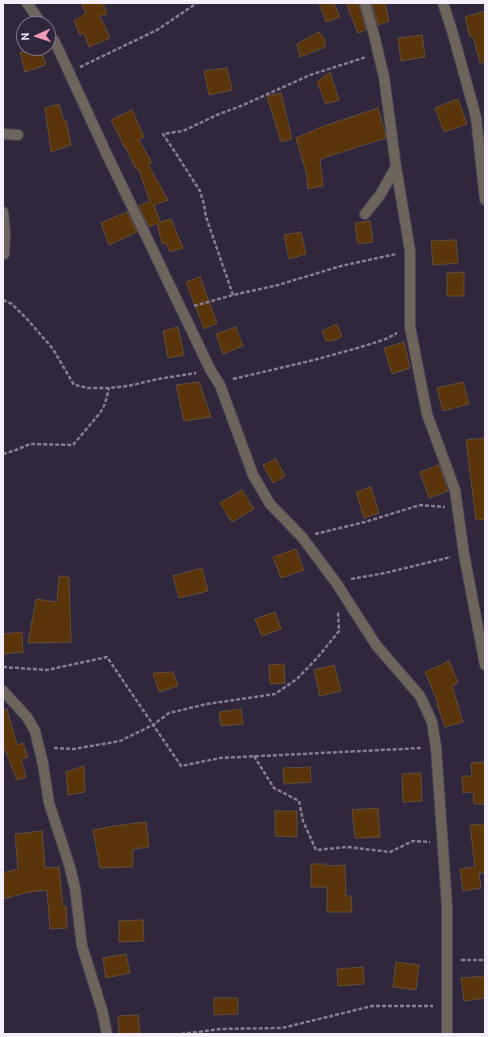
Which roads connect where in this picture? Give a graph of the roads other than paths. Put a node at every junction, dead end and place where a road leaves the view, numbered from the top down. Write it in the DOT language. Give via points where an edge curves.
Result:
graph roads {
  1 [pos="27,3"];
  2 [pos="364,3"];
  3 [pos="443,3"];
  4 [pos="36,16"];
  5 [pos="56,44"];
  6 [pos="3,134"];
  7 [pos="18,135"];
  8 [pos="396,167"];
  9 [pos="485,200"];
  10 [pos="3,212"];
  11 [pos="365,214"];
  12 [pos="4,254"];
  13 [pos="485,665"];
  14 [pos="3,691"];
  15 [pos="107,1034"];
  16 [pos="447,1034"];
  1 -- 4 [label="street"];
  2 -- 8 [label="street" via="384,77"];
  3 -- 9 [label="street" via="476,117"];
  5 -- 16 [label="street" via="210,371 220,385 253,475 270,504 302,537 337,584 376,646 420,696 432,722 447,906"];
  6 -- 7 [label="street"];
  8 -- 11 [label="street" via="380,195"];
  8 -- 13 [label="street" via="410,251 410,327 427,414 455,490"];
  10 -- 12 [label="street"];
  14 -- 15 [label="street" via="27,717 35,731 49,803 75,888 82,946"];
}
